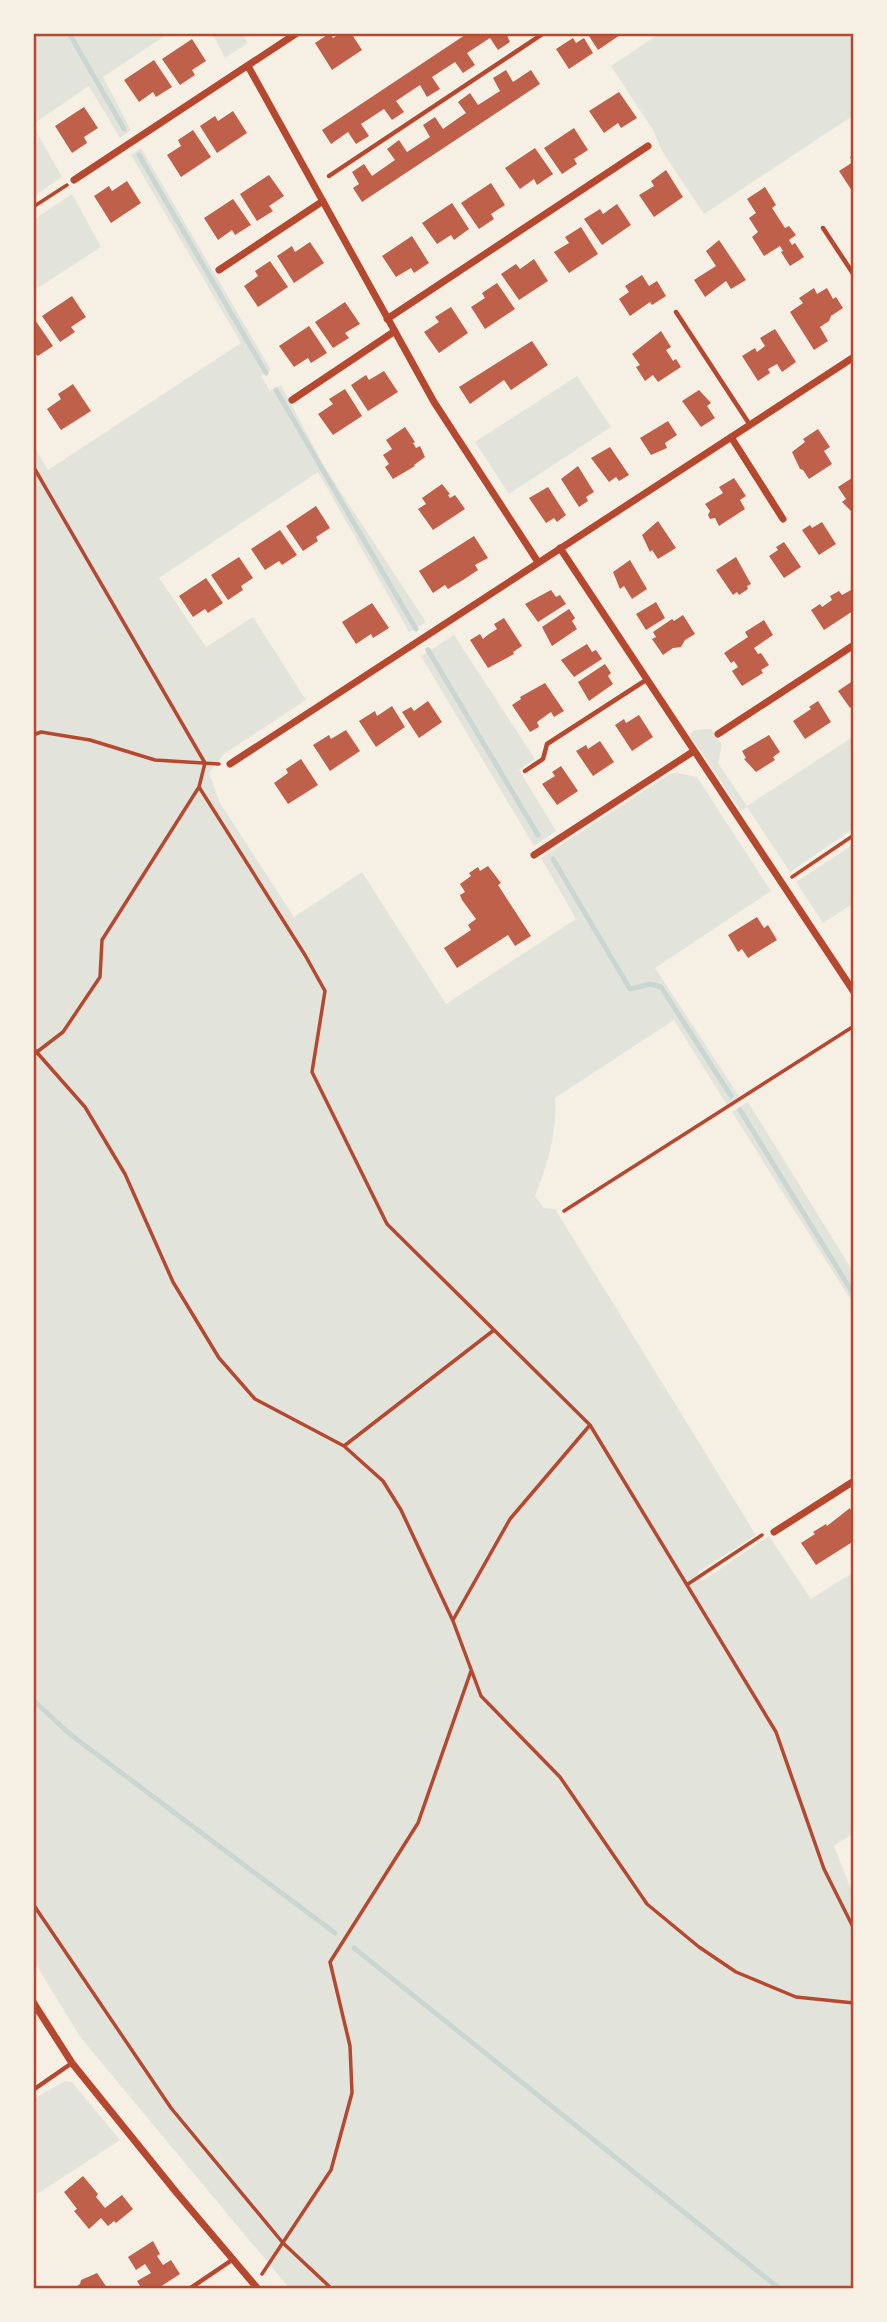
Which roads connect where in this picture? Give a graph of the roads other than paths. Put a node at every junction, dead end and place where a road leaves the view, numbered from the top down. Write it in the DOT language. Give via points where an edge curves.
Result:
graph roads {
  1 [pos="297,33"];
  2 [pos="544,33"];
  3 [pos="248,66"];
  4 [pos="648,146"];
  5 [pos="329,176"];
  6 [pos="74,180"];
  7 [pos="323,201"];
  8 [pos="822,228"];
  9 [pos="219,270"];
  10 [pos="854,275"];
  11 [pos="676,312"];
  12 [pos="387,318"];
  13 [pos="395,331"];
  14 [pos="854,358"];
  15 [pos="292,400"];
  16 [pos="750,425"];
  17 [pos="731,437"];
  18 [pos="783,519"];
  19 [pos="560,548"];
  20 [pos="538,562"];
  21 [pos="854,645"];
  22 [pos="646,680"];
  23 [pos="718,734"];
  24 [pos="694,751"];
  25 [pos="230,764"];
  26 [pos="525,771"];
  27 [pos="534,855"];
  28 [pos="854,992"];
  29 [pos="854,1481"];
  30 [pos="774,1532"];
  31 [pos="33,2002"];
  32 [pos="72,2063"];
  33 [pos="33,2090"];
  34 [pos="233,2259"];
  35 [pos="256,2287"];
  36 [pos="189,2289"];
  1 -- 3 [label="street"];
  2 -- 5 [label="lane"];
  3 -- 6 [label="street"];
  3 -- 7 [label="street"];
  4 -- 12 [label="street"];
  7 -- 9 [label="street"];
  7 -- 12 [label="street"];
  8 -- 10 [label="lane"];
  11 -- 16 [label="lane"];
  12 -- 13 [label="street"];
  13 -- 15 [label="street"];
  13 -- 20 [label="street" via="434,402"];
  14 -- 16 [label="street"];
  16 -- 17 [label="street"];
  17 -- 18 [label="street"];
  17 -- 19 [label="street"];
  19 -- 20 [label="street"];
  19 -- 22 [label="street"];
  20 -- 25 [label="street"];
  21 -- 23 [label="street"];
  22 -- 24 [label="street"];
  22 -- 26 [label="lane" via="547,744 543,760"];
  24 -- 27 [label="street"];
  24 -- 28 [label="street"];
  29 -- 30 [label="street"];
  31 -- 32 [label="street"];
  32 -- 33 [label="lane"];
  32 -- 34 [label="street"];
  34 -- 35 [label="street"];
  34 -- 36 [label="lane"];
}
